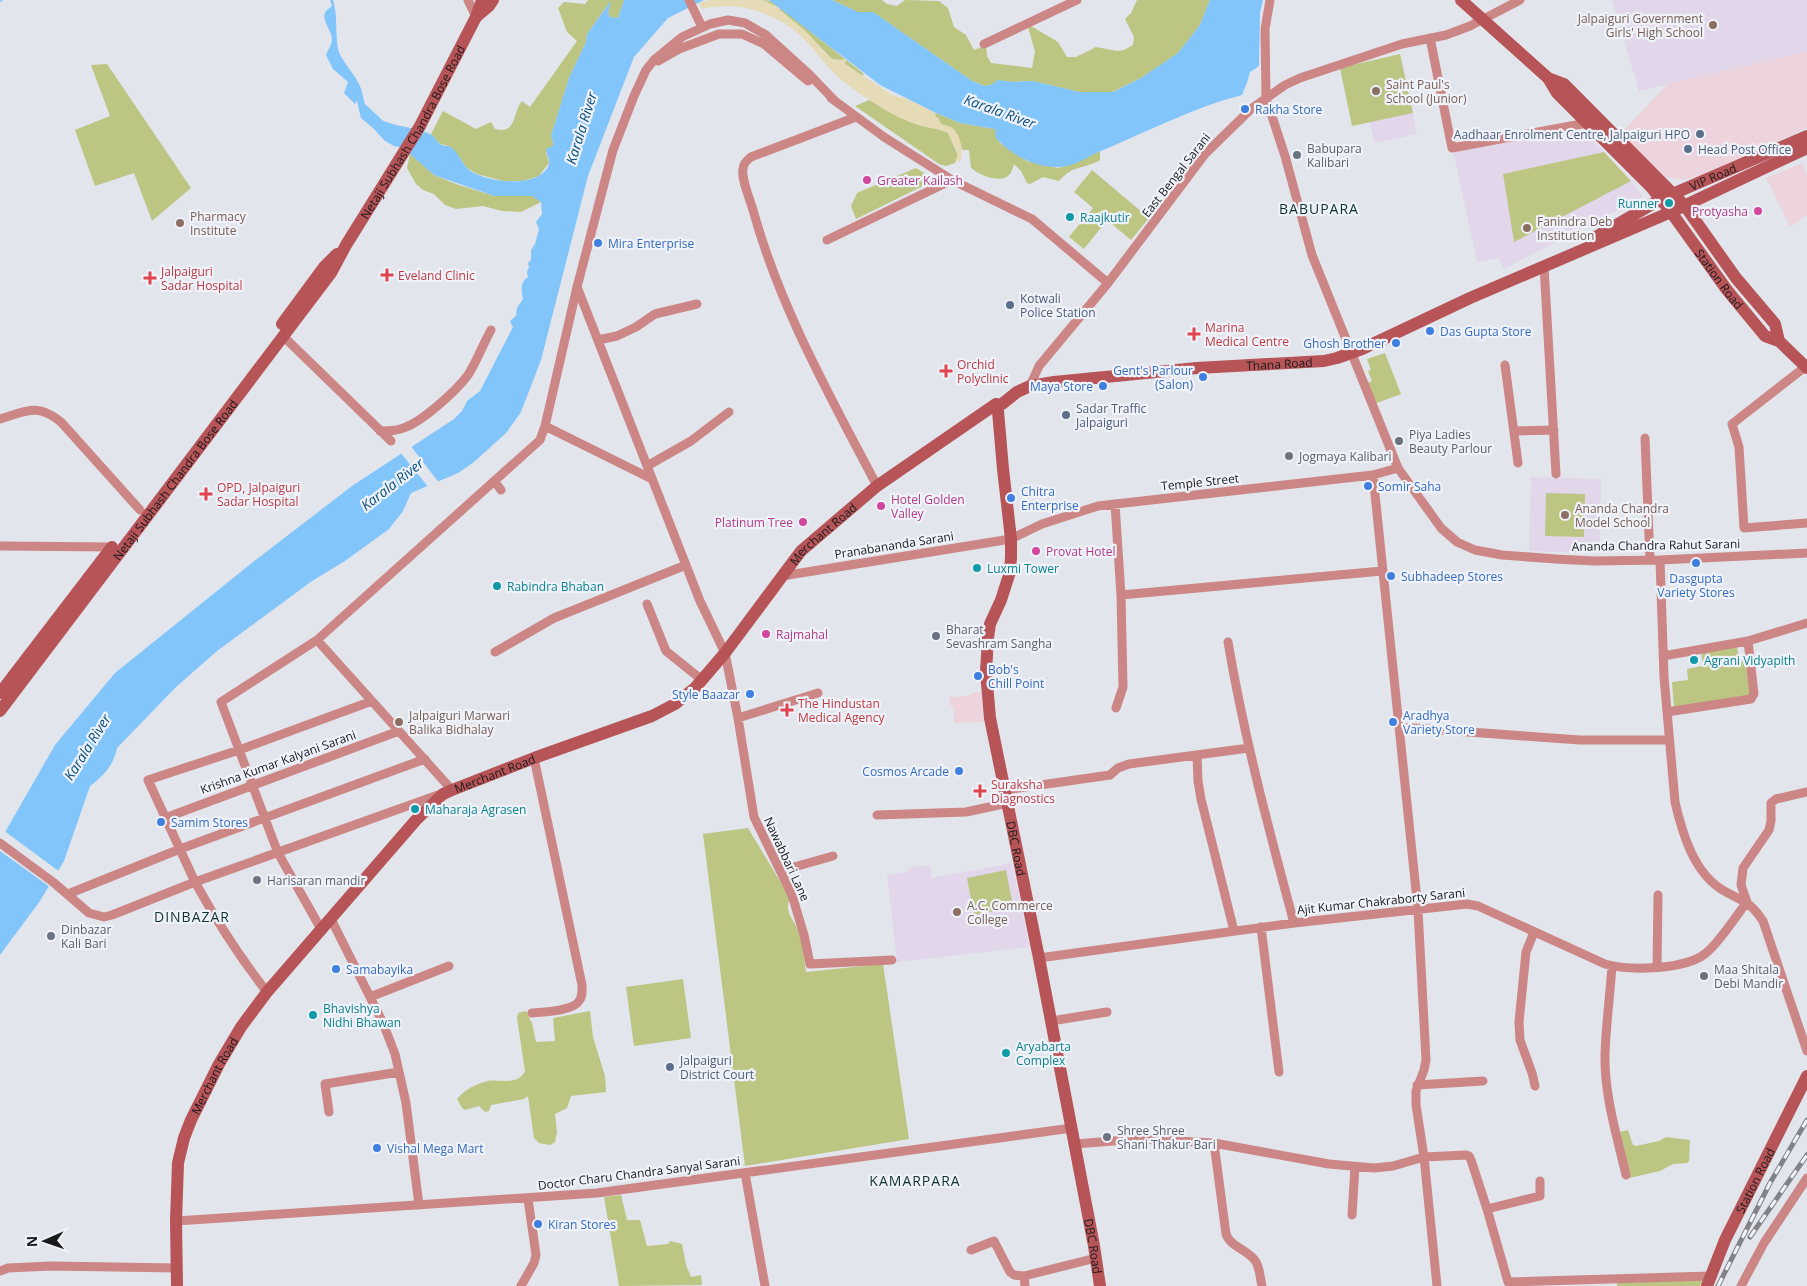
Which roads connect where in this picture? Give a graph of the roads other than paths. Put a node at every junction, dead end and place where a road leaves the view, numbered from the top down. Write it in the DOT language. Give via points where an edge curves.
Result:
graph roads {
  1 [pos="468,0"];
  2 [pos="482,0"];
  3 [pos="492,0"];
  4 [pos="689,0"];
  5 [pos="1078,0"];
  6 [pos="1270,0"];
  7 [pos="1461,0"];
  8 [pos="1520,0"];
  9 [pos="476,17"];
  10 [pos="1482,20"];
  11 [pos="700,24"];
  12 [pos="1430,38"];
  13 [pos="984,44"];
  14 [pos="646,70"];
  15 [pos="1548,78"];
  16 [pos="1266,98"];
  17 [pos="835,101"];
  18 [pos="856,117"];
  19 [pos="1587,124"];
  20 [pos="1807,136"];
  21 [pos="1807,148"];
  22 [pos="952,180"];
  23 [pos="1705,181"];
  24 [pos="1655,183"];
  25 [pos="1683,200"];
  26 [pos="1648,207"];
  27 [pos="1669,210"];
  28 [pos="827,240"];
  29 [pos="346,245"];
  30 [pos="1544,266"];
  31 [pos="1108,283"];
  32 [pos="577,287"];
  33 [pos="698,304"];
  34 [pos="491,330"];
  35 [pos="283,336"];
  36 [pos="598,340"];
  37 [pos="1779,341"];
  38 [pos="1351,353"];
  39 [pos="1505,364"];
  40 [pos="1806,368"];
  41 [pos="1030,386"];
  42 [pos="998,406"];
  43 [pos="729,412"];
  44 [pos="0,419"];
  45 [pos="973,419"];
  46 [pos="546,426"];
  47 [pos="1554,430"];
  48 [pos="380,431"];
  49 [pos="1514,431"];
  50 [pos="1000,434"];
  51 [pos="1646,438"];
  52 [pos="391,441"];
  53 [pos="1518,463"];
  54 [pos="647,466"];
  55 [pos="1398,468"];
  56 [pos="1556,474"];
  57 [pos="1373,475"];
  58 [pos="652,480"];
  59 [pos="494,481"];
  60 [pos="877,486"];
  61 [pos="502,490"];
  62 [pos="1115,504"];
  63 [pos="140,510"];
  64 [pos="1807,523"];
  65 [pos="1011,539"];
  66 [pos="0,546"];
  67 [pos="117,547"];
  68 [pos="1807,553"];
  69 [pos="1650,560"];
  70 [pos="1660,560"];
  71 [pos="686,565"];
  72 [pos="1382,571"];
  73 [pos="782,576"];
  74 [pos="1121,595"];
  75 [pos="647,604"];
  76 [pos="1807,623"];
  77 [pos="317,640"];
  78 [pos="1748,641"];
  79 [pos="1228,642"];
  80 [pos="495,652"];
  81 [pos="725,652"];
  82 [pos="1664,656"];
  83 [pos="702,680"];
  84 [pos="0,693"];
  85 [pos="818,693"];
  86 [pos="372,701"];
  87 [pos="1116,708"];
  88 [pos="0,711"];
  89 [pos="1667,712"];
  90 [pos="738,718"];
  91 [pos="1399,727"];
  92 [pos="399,731"];
  93 [pos="1669,740"];
  94 [pos="1249,748"];
  95 [pos="239,750"];
  96 [pos="1197,756"];
  97 [pos="534,758"];
  98 [pos="425,759"];
  99 [pos="252,785"];
  100 [pos="1005,790"];
  101 [pos="448,792"];
  102 [pos="1807,792"];
  103 [pos="1008,803"];
  104 [pos="877,815"];
  105 [pos="166,818"];
  106 [pos="265,818"];
  107 [pos="0,843"];
  108 [pos="180,849"];
  109 [pos="278,853"];
  110 [pos="833,856"];
  111 [pos="780,871"];
  112 [pos="195,882"];
  113 [pos="68,894"];
  114 [pos="1658,895"];
  115 [pos="1747,902"];
  116 [pos="1418,910"];
  117 [pos="331,918"];
  118 [pos="1294,922"];
  119 [pos="1261,927"];
  120 [pos="321,929"];
  121 [pos="1234,931"];
  122 [pos="1534,932"];
  123 [pos="1040,958"];
  124 [pos="892,960"];
  125 [pos="449,966"];
  126 [pos="1612,966"];
  127 [pos="1657,967"];
  128 [pos="267,992"];
  129 [pos="370,997"];
  130 [pos="1107,1012"];
  131 [pos="532,1013"];
  132 [pos="1051,1021"];
  133 [pos="1807,1050"];
  134 [pos="399,1072"];
  135 [pos="1279,1072"];
  136 [pos="1807,1076"];
  137 [pos="1483,1081"];
  138 [pos="1417,1085"];
  139 [pos="1535,1086"];
  140 [pos="329,1112"];
  141 [pos="1072,1128"];
  142 [pos="1214,1143"];
  143 [pos="1075,1144"];
  144 [pos="1424,1157"];
  145 [pos="1356,1167"];
  146 [pos="745,1173"];
  147 [pos="1626,1175"];
  148 [pos="1807,1178"];
  149 [pos="1540,1181"];
  150 [pos="528,1199"];
  151 [pos="419,1205"];
  152 [pos="1487,1209"];
  153 [pos="1352,1215"];
  154 [pos="176,1221"];
  155 [pos="971,1250"];
  156 [pos="1096,1258"];
  157 [pos="176,1268"];
  158 [pos="0,1271"];
  159 [pos="1024,1276"];
  160 [pos="1709,1281"];
  161 [pos="177,1286"];
  162 [pos="521,1286"];
  163 [pos="765,1286"];
  164 [pos="1025,1286"];
  165 [pos="1100,1286"];
  166 [pos="1262,1286"];
  167 [pos="1437,1286"];
  168 [pos="1741,1286"];
  1 -- 9 [label="street"];
  2 -- 9 [label="street, Netaji Subhash Chandra Bose Road"];
  3 -- 9 [label="street, Netaji Subhash Chandra Bose Road"];
  4 -- 11 [label="street"];
  5 -- 13 [label="street"];
  6 -- 16 [label="street, Ananda Chandra Rahut Sarani" via="1265,29"];
  7 -- 10 [label="street"];
  8 -- 10 [label="street, East Bengal Sarani"];
  9 -- 29 [label="street, Netaji Subhash Chandra Bose Road" via="420,126"];
  10 -- 12 [label="street, East Bengal Sarani"];
  10 -- 15 [label="street"];
  11 -- 14 [label="street"];
  11 -- 17 [label="street" via="728,20 752,26 795,61"];
  12 -- 16 [label="street, East Bengal Sarani" via="1309,74"];
  12 -- 19 [label="street" via="1452,148"];
  14 -- 17 [label="street" via="704,39 727,33 742,34 764,44"];
  14 -- 32 [label="street" via="613,150"];
  15 -- 19 [label="street" via="1557,93"];
  15 -- 24 [label="street" via="1564,84"];
  16 -- 31 [label="street, East Bengal Sarani" via="1250,109 1205,154"];
  16 -- 38 [label="street, Ananda Chandra Rahut Sarani" via="1312,255"];
  17 -- 18 [label="street"];
  18 -- 22 [label="street"];
  18 -- 60 [label="street" via="751,157 742,170 782,298"];
  19 -- 24 [label="street"];
  20 -- 23 [label="street, VIP Road"];
  21 -- 25 [label="street, VIP Road"];
  22 -- 28 [label="street"];
  22 -- 31 [label="street" via="1032,219"];
  23 -- 24 [label="street" via="1687,186"];
  23 -- 25 [label="street, VIP Road"];
  24 -- 25 [label="street, Station Road"];
  24 -- 26 [label="street" via="1654,198"];
  24 -- 27 [label="street, Station Road"];
  25 -- 27 [label="street, Thana Road"];
  25 -- 37 [label="street, Station Road" via="1736,278 1775,324"];
  26 -- 27 [label="street, Thana Road"];
  26 -- 30 [label="street, Thana Road"];
  27 -- 30 [label="street, Thana Road" via="1670,218 1657,218"];
  27 -- 37 [label="street, Station Road" via="1765,336"];
  29 -- 35 [label="street, Netaji Subhash Chandra Bose Road" via="331,273"];
  29 -- 63 [label="street, Netaji Subhash Chandra Bose Road" via="324,266"];
  30 -- 38 [label="street, Thana Road"];
  30 -- 47 [label="street"];
  31 -- 41 [label="street, East Bengal Sarani" via="1039,366"];
  32 -- 36 [label="street, Nawabbari Lane"];
  32 -- 46 [label="street"];
  33 -- 36 [label="street" via="656,314 636,328"];
  34 -- 48 [label="street" via="468,374 454,390 407,427"];
  35 -- 48 [label="street"];
  35 -- 67 [label="street, Netaji Subhash Chandra Bose Road"];
  36 -- 54 [label="street, Nawabbari Lane"];
  37 -- 40 [label="street, Station Road"];
  38 -- 41 [label="street, Thana Road" via="1324,360 1197,368"];
  38 -- 55 [label="street, Ananda Chandra Rahut Sarani"];
  39 -- 49 [label="street"];
  40 -- 64 [label="street" via="1732,424 1739,447 1744,528"];
  41 -- 42 [label="street, Thana Road"];
  42 -- 45 [label="street, Merchant Road"];
  42 -- 50 [label="street, DBC Road"];
  43 -- 54 [label="street" via="691,441"];
  44 -- 63 [label="street" via="28,410 49,413 61,422"];
  45 -- 50 [label="street" via="988,422"];
  45 -- 60 [label="street, Merchant Road"];
  46 -- 58 [label="street"];
  46 -- 59 [label="street" via="540,440"];
  47 -- 49 [label="street"];
  47 -- 56 [label="street"];
  48 -- 52 [label="street"];
  49 -- 53 [label="street"];
  50 -- 65 [label="street, DBC Road"];
  51 -- 69 [label="street"];
  54 -- 58 [label="street, Nawabbari Lane"];
  55 -- 57 [label="street, Temple Street"];
  55 -- 69 [label="street, Ananda Chandra Rahut Sarani" via="1441,528 1457,542 1475,550 1556,559"];
  57 -- 62 [label="street, Temple Street"];
  57 -- 72 [label="street"];
  58 -- 71 [label="street, Nawabbari Lane"];
  59 -- 61 [label="street"];
  59 -- 77 [label="street" via="401,571"];
  60 -- 73 [label="street, Merchant Road" via="800,551"];
  62 -- 65 [label="street, Temple Street" via="1061,517"];
  62 -- 74 [label="street"];
  63 -- 67 [label="street, Netaji Subhash Chandra Bose Road"];
  65 -- 73 [label="street, Pranabananda Sarani"];
  65 -- 100 [label="street, DBC Road" via="1010,572 990,624 986,655 990,718"];
  66 -- 67 [label="street"];
  67 -- 84 [label="street, Netaji Subhash Chandra Bose Road"];
  67 -- 88 [label="street, Netaji Subhash Chandra Bose Road"];
  68 -- 70 [label="street, Ananda Chandra Rahut Sarani"];
  69 -- 70 [label="street, Ananda Chandra Rahut Sarani"];
  70 -- 82 [label="street"];
  71 -- 80 [label="street" via="554,618"];
  71 -- 81 [label="street, Nawabbari Lane"];
  72 -- 74 [label="street"];
  72 -- 91 [label="street"];
  73 -- 81 [label="street, Merchant Road"];
  74 -- 87 [label="street" via="1123,687"];
  75 -- 83 [label="street" via="666,651"];
  76 -- 78 [label="street"];
  77 -- 86 [label="street"];
  77 -- 95 [label="street" via="221,702"];
  78 -- 82 [label="street"];
  78 -- 89 [label="street" via="1752,698"];
  79 -- 94 [label="street"];
  81 -- 83 [label="street, Merchant Road"];
  81 -- 90 [label="street, Nawabbari Lane"];
  82 -- 89 [label="street"];
  83 -- 97 [label="street, Merchant Road" via="675,704 652,716"];
  85 -- 90 [label="street"];
  86 -- 92 [label="street"];
  86 -- 95 [label="street"];
  89 -- 93 [label="street"];
  90 -- 111 [label="street, Nawabbari Lane" via="754,817"];
  91 -- 93 [label="street" via="1580,740"];
  91 -- 116 [label="street"];
  92 -- 98 [label="street"];
  92 -- 99 [label="street, Krishna Kumar Kalyani Sarani"];
  93 -- 115 [label="street" via="1679,821 1694,858 1721,890"];
  94 -- 96 [label="street"];
  94 -- 118 [label="street"];
  95 -- 99 [label="street"];
  95 -- 105 [label="street" via="148,780"];
  96 -- 100 [label="street" via="1129,764 1110,775"];
  96 -- 121 [label="street" via="1201,799"];
  97 -- 101 [label="street, Merchant Road"];
  97 -- 131 [label="street" via="582,994 579,1002 567,1008"];
  98 -- 101 [label="street"];
  98 -- 106 [label="street"];
  99 -- 105 [label="street, Krishna Kumar Kalyani Sarani"];
  99 -- 106 [label="street"];
  100 -- 103 [label="street, DBC Road"];
  101 -- 109 [label="street"];
  101 -- 117 [label="street, Merchant Road" via="416,820"];
  102 -- 115 [label="street" via="1776,798 1771,803 1769,830 1743,868 1741,884"];
  103 -- 104 [label="street" via="966,812"];
  103 -- 123 [label="street, DBC Road"];
  105 -- 108 [label="street"];
  106 -- 108 [label="street"];
  106 -- 109 [label="street"];
  107 -- 113 [label="street"];
  108 -- 112 [label="street"];
  108 -- 113 [label="street"];
  109 -- 112 [label="street"];
  109 -- 120 [label="street"];
  110 -- 111 [label="street"];
  111 -- 124 [label="street, Nawabbari Lane" via="792,896 810,964"];
  112 -- 113 [label="street" via="104,917 89,913"];
  112 -- 128 [label="street" via="236,951"];
  114 -- 127 [label="street"];
  115 -- 127 [label="street, Ajit Kumar Chakraborty Sarani" via="1708,952 1681,964"];
  115 -- 133 [label="street" via="1763,921"];
  116 -- 118 [label="street, Ajit Kumar Chakraborty Sarani"];
  116 -- 122 [label="street, Ajit Kumar Chakraborty Sarani" via="1475,905"];
  116 -- 138 [label="street" via="1426,1060"];
  117 -- 120 [label="street, Merchant Road"];
  117 -- 129 [label="street"];
  118 -- 119 [label="street, Ajit Kumar Chakraborty Sarani"];
  119 -- 121 [label="street, Ajit Kumar Chakraborty Sarani"];
  119 -- 135 [label="street"];
  120 -- 128 [label="street, Merchant Road"];
  121 -- 123 [label="street, Ajit Kumar Chakraborty Sarani"];
  122 -- 126 [label="street, Ajit Kumar Chakraborty Sarani"];
  122 -- 139 [label="street" via="1526,952 1518,1022 1520,1040"];
  123 -- 132 [label="street, DBC Road"];
  125 -- 129 [label="street"];
  126 -- 127 [label="street, Ajit Kumar Chakraborty Sarani"];
  126 -- 147 [label="street" via="1605,1055 1608,1093"];
  128 -- 154 [label="street, Merchant Road" via="219,1064 184,1138 178,1163"];
  129 -- 134 [label="street" via="388,1033"];
  130 -- 132 [label="street"];
  132 -- 141 [label="street, DBC Road"];
  134 -- 140 [label="street" via="325,1084"];
  134 -- 151 [label="street" via="410,1126"];
  136 -- 160 [label="street, Station Road" via="1725,1240"];
  137 -- 138 [label="street"];
  138 -- 144 [label="street" via="1416,1105"];
  141 -- 143 [label="street, DBC Road"];
  141 -- 146 [label="street, Doctor Charu Chandra Sanyal Sarani"];
  142 -- 143 [label="street" via="1139,1139"];
  142 -- 145 [label="street"];
  142 -- 166 [label="street" via="1228,1241 1256,1262"];
  143 -- 156 [label="street, DBC Road"];
  144 -- 145 [label="street" via="1383,1168"];
  144 -- 152 [label="street" via="1469,1156"];
  144 -- 167 [label="street"];
  145 -- 153 [label="street"];
  146 -- 150 [label="street, Doctor Charu Chandra Sanyal Sarani"];
  146 -- 163 [label="street"];
  148 -- 168 [label="street" via="1764,1243"];
  149 -- 152 [label="street" via="1540,1196"];
  150 -- 151 [label="street, Doctor Charu Chandra Sanyal Sarani"];
  150 -- 162 [label="street" via="536,1255"];
  151 -- 154 [label="street, Doctor Charu Chandra Sanyal Sarani"];
  152 -- 160 [label="street" via="1508,1282"];
  154 -- 157 [label="street, Merchant Road"];
  155 -- 159 [label="street" via="994,1240 1010,1272"];
  156 -- 159 [label="street"];
  156 -- 165 [label="street, DBC Road"];
  157 -- 158 [label="street" via="51,1266"];
  157 -- 161 [label="street, Merchant Road"];
  159 -- 164 [label="street"];
}
